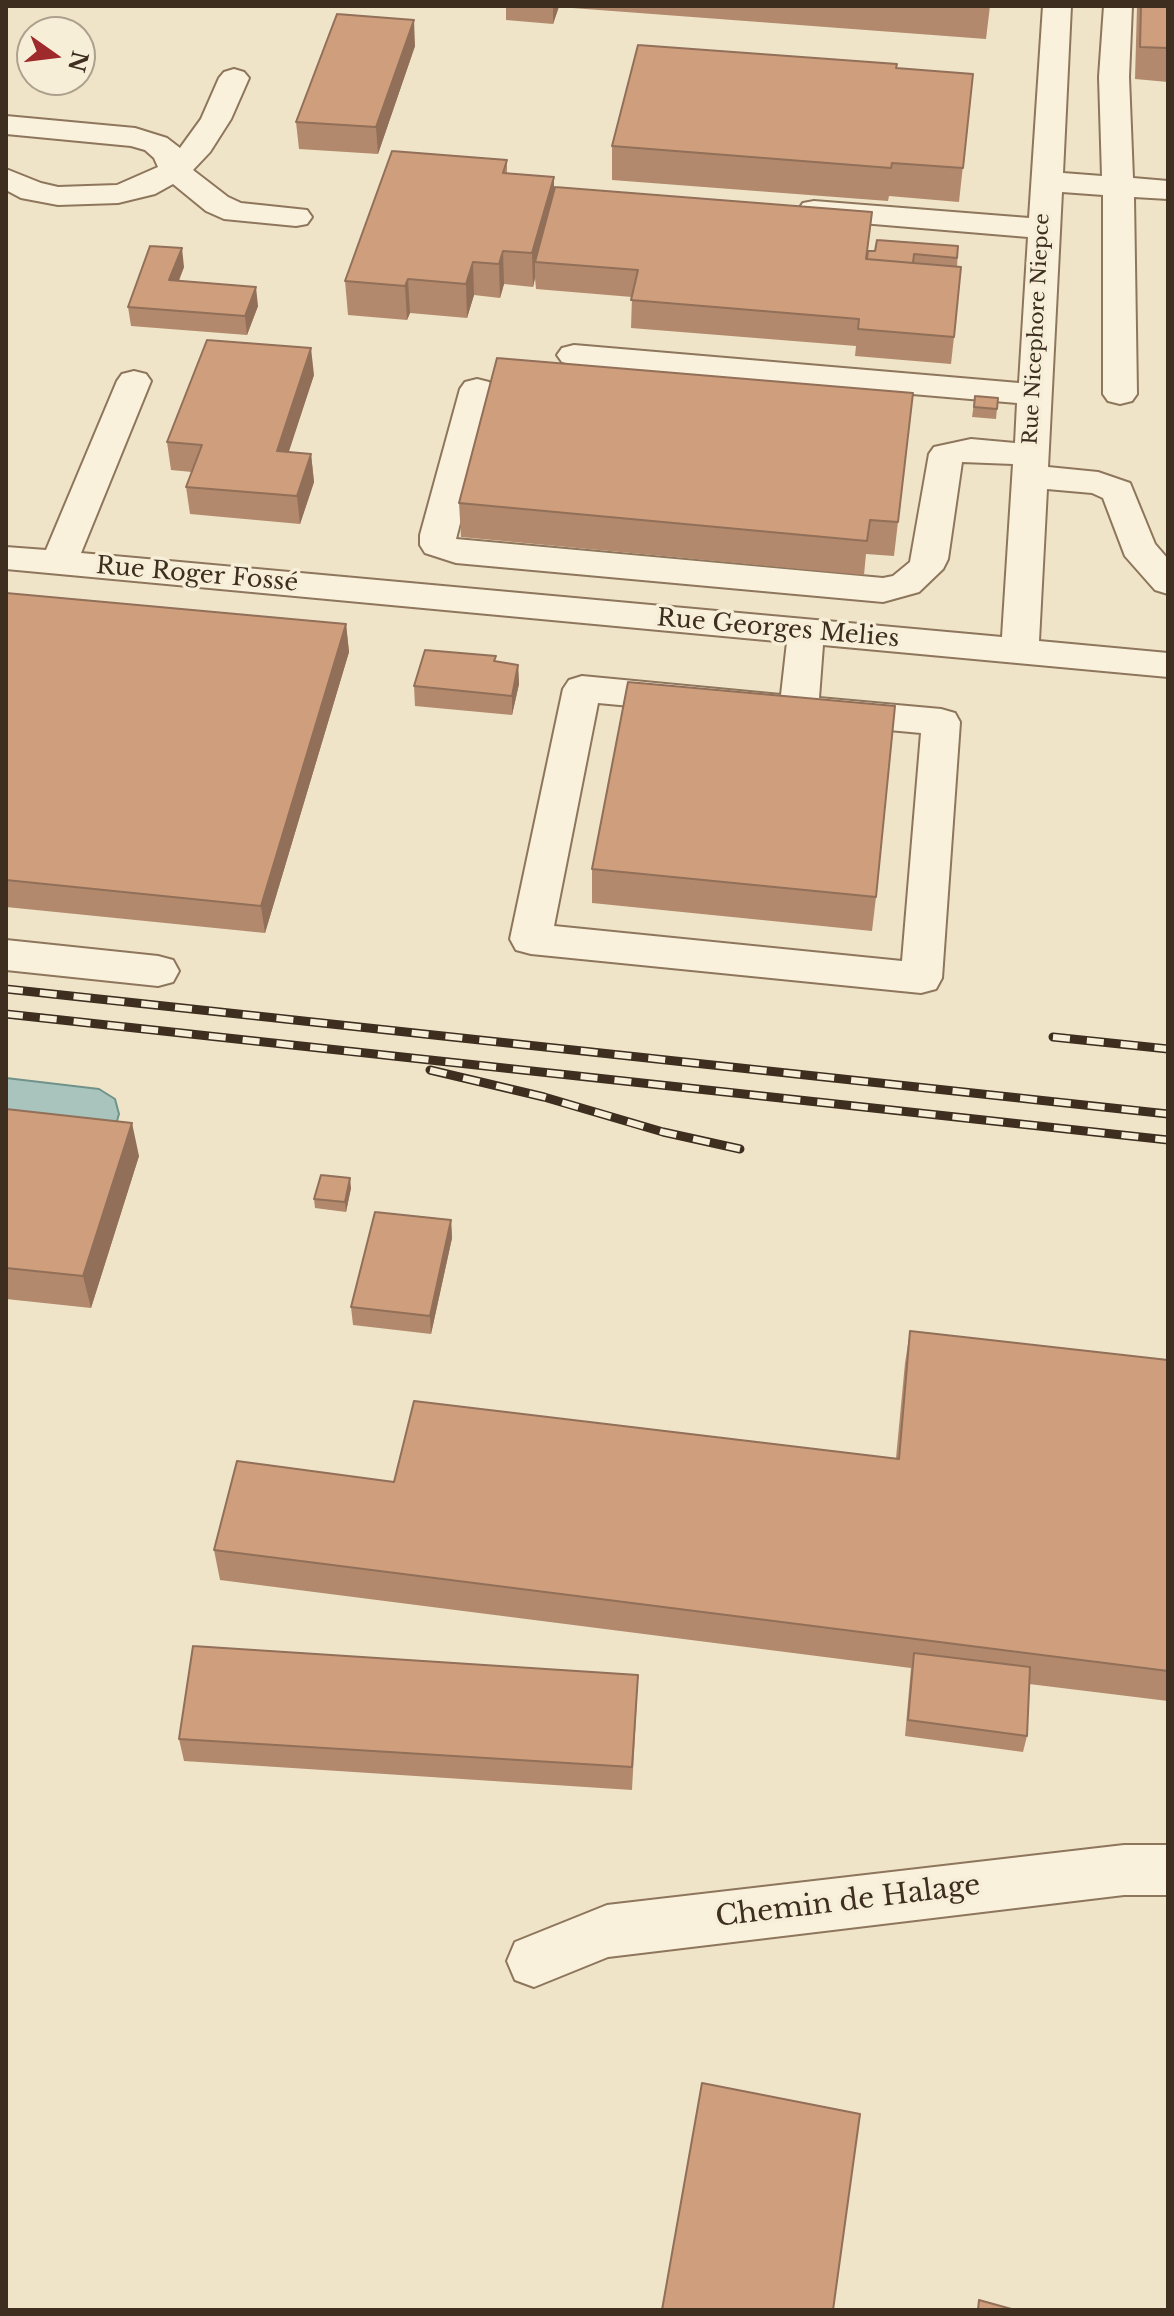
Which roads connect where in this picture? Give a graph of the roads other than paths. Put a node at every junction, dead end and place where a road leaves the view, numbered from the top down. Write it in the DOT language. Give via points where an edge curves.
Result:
graph roads {
  1 [pos="1057,6"];
  2 [pos="1118,6"];
  3 [pos="234,78"];
  4 [pos="6,125"];
  5 [pos="175,171"];
  6 [pos="6,178"];
  7 [pos="1045,181"];
  8 [pos="1116,186"];
  9 [pos="1168,190"];
  10 [pos="790,208"];
  11 [pos="296,217"];
  12 [pos="1043,229"];
  13 [pos="574,355"];
  14 [pos="134,381"];
  15 [pos="477,389"];
  16 [pos="1033,394"];
  17 [pos="1120,394"];
  18 [pos="1030,465"];
  19 [pos="492,556"];
  20 [pos="6,558"];
  21 [pos="59,562"];
  22 [pos="1168,582"];
  23 [pos="318,586"];
  24 [pos="388,593"];
  25 [pos="480,601"];
  26 [pos="297,618"];
  27 [pos="806,632"];
  28 [pos="1020,651"];
  29 [pos="1168,665"];
  30 [pos="799,709"];
  31 [pos="6,955"];
  32 [pos="158,971"];
  33 [pos="1168,1870"];
  34 [pos="534,1961"];
  1 -- 7 [label="street, Rue Nicephore Niepce"];
  2 -- 8 [label="street"];
  3 -- 5 [label="street" via="210,131"];
  4 -- 5 [label="street" via="135,137 168,154"];
  5 -- 6 [label="street" via="144,187 93,197 44,194"];
  5 -- 11 [label="street" via="226,209"];
  7 -- 8 [label="street"];
  7 -- 12 [label="street, Rue Nicephore Niepce"];
  8 -- 9 [label="street"];
  8 -- 17 [label="street"];
  10 -- 12 [label="street"];
  12 -- 16 [label="street, Rue Nicephore Niepce"];
  13 -- 16 [label="street"];
  14 -- 21 [label="street"];
  15 -- 19 [label="street" via="438,545"];
  16 -- 18 [label="street, Rue Nicephore Niepce"];
  18 -- 19 [label="street" via="971,450 946,454 930,559 906,584 883,590"];
  18 -- 22 [label="street" via="1118,491 1138,548"];
  18 -- 28 [label="street, Rue Nicephore Niepce"];
  19 -- 25 [label="street"];
  20 -- 21 [label="street, Rue Roger Fossé"];
  21 -- 23 [label="street, Rue Roger Fossé"];
  23 -- 24 [label="street, Rue Roger Fossé"];
  23 -- 26 [label="street"];
  24 -- 25 [label="street, Rue Georges Melies"];
  25 -- 27 [label="street, Rue Georges Melies"];
  27 -- 28 [label="street, Rue Georges Melies"];
  27 -- 30 [label="street"];
  28 -- 29 [label="street, Rue Georges Melies"];
  30 -- 30 [label="street" via="941,722 921,978 531,939 582,689"];
  31 -- 32 [label="street"];
  33 -- 34 [label="street, Chemin de Halage" via="1124,1870 607,1931"];
}
